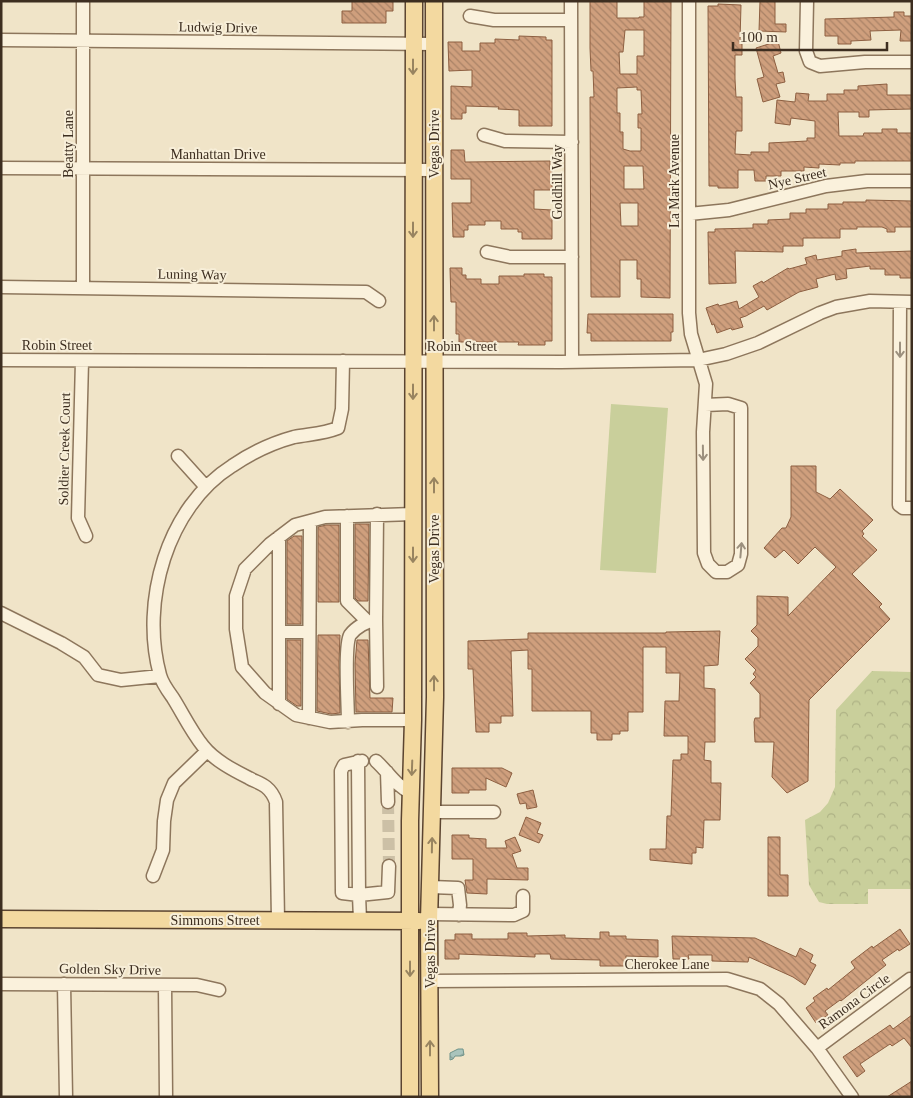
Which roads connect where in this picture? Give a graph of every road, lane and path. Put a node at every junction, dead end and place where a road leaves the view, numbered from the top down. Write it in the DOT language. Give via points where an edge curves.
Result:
graph roads {
  1 [pos="83,1"];
  2 [pos="414,1"];
  3 [pos="434,1"];
  4 [pos="571,1"];
  5 [pos="689,1"];
  6 [pos="807,1"];
  7 [pos="470,16"];
  8 [pos="571,20"];
  9 [pos="1,40"];
  10 [pos="84,41"];
  11 [pos="413,44"];
  12 [pos="434,44"];
  13 [pos="912,62"];
  14 [pos="484,135"];
  15 [pos="572,142"];
  16 [pos="1,168"];
  17 [pos="83,168"];
  18 [pos="413,170"];
  19 [pos="434,170"];
  20 [pos="912,181"];
  21 [pos="689,214"];
  22 [pos="487,252"];
  23 [pos="572,257"];
  24 [pos="1,287"];
  25 [pos="83,287"];
  26 [pos="379,301"];
  27 [pos="906,302"];
  28 [pos="906,330"];
  29 [pos="1,360"];
  30 [pos="82,360"];
  31 [pos="698,360"];
  32 [pos="343,361"];
  33 [pos="413,361"];
  34 [pos="434,361"];
  35 [pos="572,362"];
  36 [pos="906,392"];
  37 [pos="705,405"];
  38 [pos="906,423"];
  39 [pos="906,450"];
  40 [pos="178,456"];
  41 [pos="906,479"];
  42 [pos="206,487"];
  43 [pos="912,508"];
  44 [pos="377,514"];
  45 [pos="413,514"];
  46 [pos="347,516"];
  47 [pos="310,521"];
  48 [pos="86,536"];
  49 [pos="279,537"];
  50 [pos="413,610"];
  51 [pos="434,610"];
  52 [pos="1,613"];
  53 [pos="372,620"];
  54 [pos="279,632"];
  55 [pos="309,632"];
  56 [pos="160,676"];
  57 [pos="377,687"];
  58 [pos="279,704"];
  59 [pos="309,718"];
  60 [pos="413,720"];
  61 [pos="348,722"];
  62 [pos="207,751"];
  63 [pos="360,761"];
  64 [pos="376,761"];
  65 [pos="387,772"];
  66 [pos="411,793"];
  67 [pos="388,802"];
  68 [pos="432,812"];
  69 [pos="494,812"];
  70 [pos="389,866"];
  71 [pos="153,876"];
  72 [pos="431,887"];
  73 [pos="359,896"];
  74 [pos="523,896"];
  75 [pos="459,915"];
  76 [pos="429,918"];
  77 [pos="1,919"];
  78 [pos="278,920"];
  79 [pos="360,920"];
  80 [pos="410,920"];
  81 [pos="910,979"];
  82 [pos="429,980"];
  83 [pos="1,984"];
  84 [pos="64,984"];
  85 [pos="165,985"];
  86 [pos="219,990"];
  87 [pos="817,1048"];
  88 [pos="66,1097"];
  89 [pos="166,1097"];
  90 [pos="410,1097"];
  91 [pos="430,1097"];
  92 [pos="852,1097"];
  1 -- 10 [label="street, Beatty Lane"];
  2 -- 11 [label="main road, Vegas Drive"];
  3 -- 12 [label="main road, Vegas Drive"];
  4 -- 8 [label="street, Goldhill Way"];
  5 -- 21 [label="street, La Mark Avenue"];
  6 -- 13 [label="street" via="806,51 810,62 820,66"];
  7 -- 8 [label="street" via="494,20"];
  8 -- 15 [label="street, Goldhill Way"];
  9 -- 10 [label="street, Ludwig Drive"];
  10 -- 11 [label="street, Ludwig Drive"];
  10 -- 17 [label="street, Beatty Lane"];
  11 -- 12 [label="street, Ludwig Drive"];
  11 -- 18 [label="main road, Vegas Drive, one-way"];
  12 -- 19 [label="main road, Vegas Drive"];
  14 -- 15 [label="street" via="505,141"];
  15 -- 23 [label="street, Goldhill Way"];
  16 -- 17 [label="street, Manhattan Drive"];
  17 -- 18 [label="street, Manhattan Drive"];
  17 -- 25 [label="street, Beatty Lane"];
  18 -- 19 [label="street, Manhattan Drive"];
  18 -- 33 [label="main road, Vegas Drive, one-way"];
  34 -- 19 [label="main road, Vegas Drive, one-way"];
  20 -- 21 [label="street, Nye Street" via="867,181 826,186 729,210"];
  21 -- 31 [label="street, La Mark Avenue" via="689,313"];
  22 -- 23 [label="street" via="510,257"];
  23 -- 35 [label="street, Goldhill Way"];
  24 -- 25 [label="street, Luning Way"];
  25 -- 26 [label="street, Luning Way" via="366,292"];
  27 -- 28 [label="street"];
  27 -- 31 [label="street, Robin Street" via="870,301 836,307 758,343"];
  28 -- 36 [label="street, one-way"];
  29 -- 30 [label="street, Robin Street"];
  30 -- 32 [label="street, Robin Street"];
  30 -- 48 [label="street, Soldier Creek Court" via="78,518"];
  31 -- 35 [label="street, Robin Street"];
  31 -- 37 [label="street, La Mark Avenue" via="706,384"];
  32 -- 33 [label="street, Robin Street"];
  32 -- 42 [label="street" via="342,409 338,428 261,449 230,466"];
  33 -- 34 [label="street, Robin Street"];
  33 -- 45 [label="main road, Vegas Drive, one-way"];
  34 -- 35 [label="street, Robin Street"];
  51 -- 34 [label="main road, Vegas Drive, one-way"];
  36 -- 38 [label="street"];
  37 -- 37 [label="street, La Mark Avenue, one-way" via="704,553 716,572 727,572 738,565 742,554 742,408 728,404"];
  38 -- 39 [label="street"];
  39 -- 41 [label="street"];
  40 -- 42 [label="street"];
  41 -- 43 [label="street" via="899,505"];
  42 -- 56 [label="street" via="184,514 165,554 156,588 154,636"];
  44 -- 45 [label="street"];
  44 -- 46 [label="street"];
  44 -- 53 [label="street"];
  45 -- 50 [label="main road, Vegas Drive, one-way"];
  46 -- 47 [label="street"];
  46 -- 53 [label="street" via="347,601"];
  47 -- 49 [label="street" via="295,525"];
  47 -- 55 [label="street"];
  49 -- 54 [label="street"];
  49 -- 58 [label="street" via="245,569 236,596 236,629 242,667"];
  50 -- 51 [label="main road"];
  50 -- 60 [label="main road, Vegas Drive"];
  68 -- 51 [label="main road, Vegas Drive, one-way"];
  52 -- 56 [label="street" via="84,657 98,675 121,680"];
  53 -- 57 [label="street"];
  53 -- 61 [label="street" via="350,636"];
  54 -- 55 [label="street"];
  54 -- 58 [label="street"];
  55 -- 59 [label="street"];
  56 -- 62 [label="street"];
  58 -- 59 [label="street" via="296,715"];
  59 -- 61 [label="street"];
  60 -- 61 [label="street"];
  60 -- 66 [label="main road, Vegas Drive, one-way"];
  62 -- 71 [label="street" via="174,783 167,800 163,850"];
  62 -- 78 [label="street" via="273,794 276,802"];
  63 -- 73 [label="street" via="344,765 342,771 342,893"];
  64 -- 65 [label="street"];
  65 -- 66 [label="street" via="398,786"];
  65 -- 67 [label="street"];
  66 -- 80 [label="main road, Vegas Drive"];
  68 -- 69 [label="street"];
  72 -- 68 [label="main road, Vegas Drive, one-way"];
  70 -- 73 [label="street" via="388,892"];
  72 -- 75 [label="street" via="458,888"];
  72 -- 76 [label="main road, Vegas Drive"];
  73 -- 79 [label="street"];
  74 -- 75 [label="street" via="523,911 514,915"];
  75 -- 76 [label="street"];
  76 -- 80 [label="main road, Simmons Street"];
  76 -- 82 [label="main road, Vegas Drive"];
  77 -- 78 [label="main road, Simmons Street"];
  78 -- 79 [label="main road, Simmons Street"];
  79 -- 80 [label="main road, Simmons Street"];
  80 -- 90 [label="main road, Vegas Drive, one-way"];
  81 -- 87 [label="street, Ramona Circle"];
  82 -- 87 [label="street, Cherokee Lane" via="727,979 760,988 779,1004"];
  91 -- 82 [label="main road, Vegas Drive, one-way"];
  83 -- 84 [label="street, Golden Sky Drive"];
  84 -- 85 [label="street, Golden Sky Drive"];
  84 -- 88 [label="street"];
  85 -- 86 [label="street, Golden Sky Drive" via="197,985"];
  85 -- 89 [label="street"];
  87 -- 92 [label="street, Cherokee Lane"];
}
